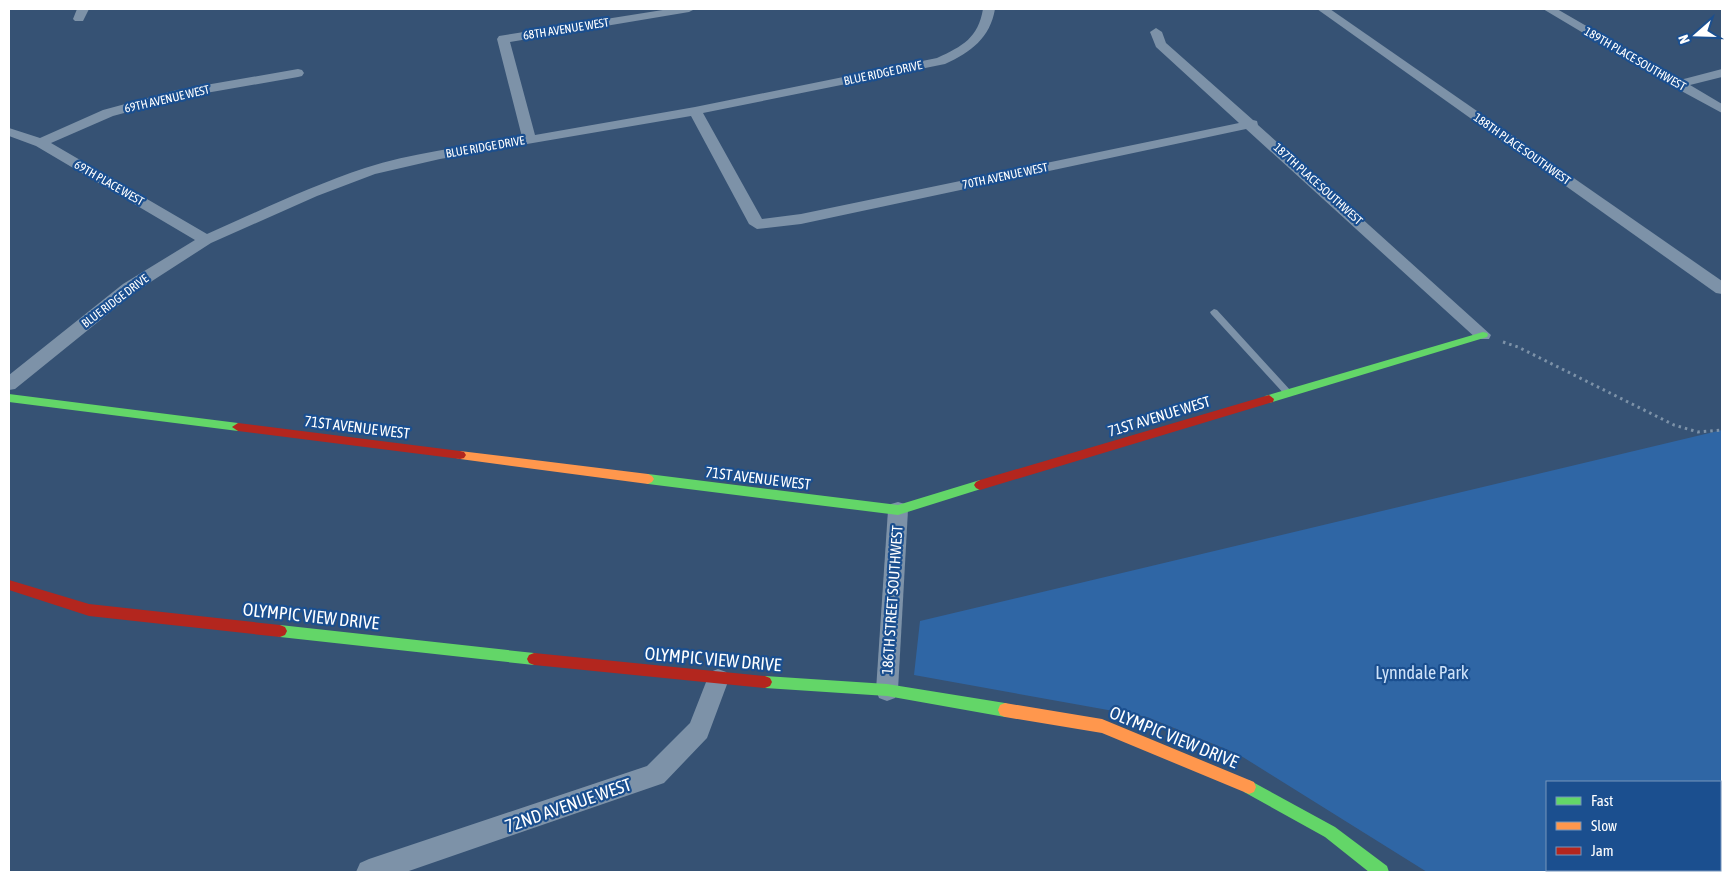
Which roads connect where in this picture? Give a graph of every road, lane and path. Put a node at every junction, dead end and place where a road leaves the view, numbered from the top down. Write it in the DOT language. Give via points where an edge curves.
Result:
graph roads {
  1 [pos="689,9"];
  2 [pos="989,9"];
  3 [pos="1323,9"];
  4 [pos="1548,9"];
  5 [pos="1156,32"];
  6 [pos="298,73"];
  7 [pos="1722,73"];
  8 [pos="1678,84"];
  9 [pos="1722,109"];
  10 [pos="695,111"];
  11 [pos="1252,124"];
  12 [pos="9,132"];
  13 [pos="530,138"];
  14 [pos="41,143"];
  15 [pos="206,240"];
  16 [pos="1722,289"];
  17 [pos="1214,312"];
  18 [pos="1483,335"];
  19 [pos="9,384"];
  20 [pos="1288,393"];
  21 [pos="9,398"];
  22 [pos="1722,430"];
  23 [pos="898,510"];
  24 [pos="9,585"];
  25 [pos="718,679"];
  26 [pos="887,690"];
  27 [pos="369,872"];
  28 [pos="1381,872"];
  1 -- 13 [label="street, 68TH AVENUE WEST" via="503,39"];
  2 -- 10 [label="street, BLUE RIDGE DRIVE" via="980,37 941,61"];
  3 -- 16 [label="street, 188TH PLACE SOUTHWEST"];
  4 -- 8 [label="street, 189TH PLACE SOUTHWEST"];
  5 -- 11 [label="street, 187TH PLACE SOUTHWEST" via="1160,44"];
  6 -- 14 [label="street, 69TH AVENUE WEST" via="182,93 108,113"];
  7 -- 8 [label="street"];
  8 -- 9 [label="street, 189TH PLACE SOUTHWEST"];
  10 -- 11 [label="street, 70TH AVENUE WEST" via="757,224 801,219"];
  10 -- 13 [label="street, BLUE RIDGE DRIVE"];
  11 -- 18 [label="street, 187TH PLACE SOUTHWEST"];
  12 -- 14 [label="street, 69TH PLACE WEST"];
  13 -- 15 [label="street, BLUE RIDGE DRIVE" via="371,171"];
  14 -- 15 [label="street, 69TH PLACE WEST"];
  15 -- 19 [label="street, BLUE RIDGE DRIVE" via="129,288"];
  17 -- 20 [label="lane"];
  18 -- 20 [label="street, 71ST AVENUE WEST"];
  18 -- 22 [label="path" via="1518,347 1674,425 1711,434"];
  20 -- 23 [label="street, 71ST AVENUE WEST"];
  21 -- 23 [label="street, 71ST AVENUE WEST"];
  23 -- 26 [label="street, 186TH STREET SOUTHWEST"];
  24 -- 25 [label="street, OLYMPIC VIEW DRIVE" via="90,610"];
  25 -- 26 [label="street, OLYMPIC VIEW DRIVE"];
  25 -- 27 [label="street, 72ND AVENUE WEST" via="700,730 655,775"];
  26 -- 28 [label="street, OLYMPIC VIEW DRIVE" via="1102,726 1239,782 1330,832"];
}
